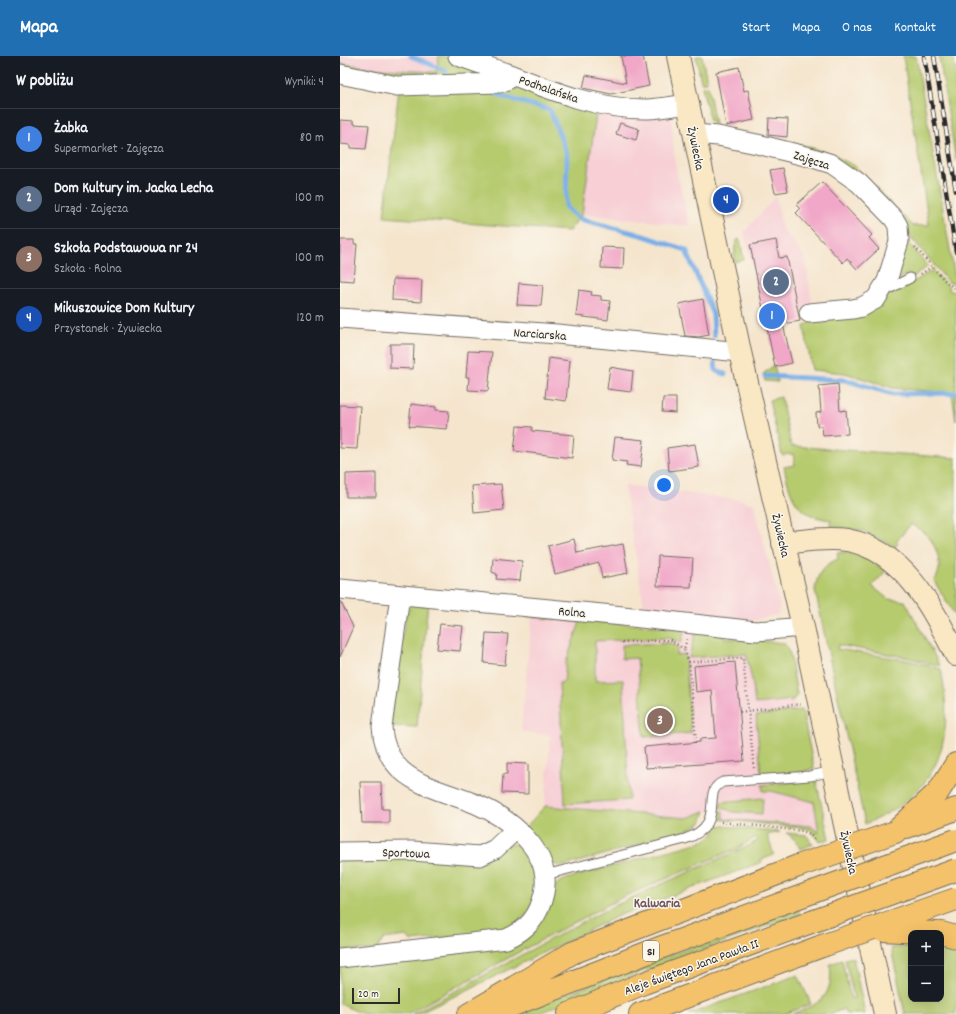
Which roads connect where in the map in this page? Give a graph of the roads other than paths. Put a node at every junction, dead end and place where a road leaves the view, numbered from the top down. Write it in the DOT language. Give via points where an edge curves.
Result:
graph roads {
  1 [pos="458,56"];
  2 [pos="678,56"];
  3 [pos="340,74"];
  4 [pos="512,75"];
  5 [pos="688,104"];
  6 [pos="695,134"];
  7 [pos="910,278"];
  8 [pos="882,292"];
  9 [pos="809,313"];
  10 [pos="340,318"];
  11 [pos="740,352"];
  12 [pos="783,543"];
  13 [pos="340,590"];
  14 [pos="400,595"];
  15 [pos="803,627"];
  16 [pos="956,656"];
  17 [pos="956,764"];
  18 [pos="834,771"];
  19 [pos="956,809"];
  20 [pos="516,829"];
  21 [pos="895,832"];
  22 [pos="956,840"];
  23 [pos="340,852"];
  24 [pos="956,870"];
  25 [pos="546,875"];
  26 [pos="956,899"];
  27 [pos="868,929"];
  28 [pos="908,931"];
  29 [pos="944,934"];
  30 [pos="956,937"];
  31 [pos="340,958"];
  32 [pos="469,1014"];
  33 [pos="490,1014"];
  34 [pos="569,1014"];
  35 [pos="640,1014"];
  36 [pos="885,1014"];
  1 -- 4 [label="street"];
  2 -- 5 [label="main road, Żywiecka"];
  3 -- 4 [label="street, Podhalańska" via="397,86 498,83"];
  4 -- 5 [label="street, Podhalańska" via="552,91 608,105 648,109"];
  5 -- 6 [label="main road, Żywiecka"];
  6 -- 8 [label="street, Zajęcza" via="758,141 832,164 846,172 894,219 900,234"];
  6 -- 11 [label="main road, Żywiecka"];
  7 -- 8 [label="lane"];
  8 -- 9 [label="street" via="862,307"];
  10 -- 11 [label="street, Narciarska" via="557,334"];
  11 -- 12 [label="main road, Żywiecka"];
  12 -- 15 [label="main road, Żywiecka"];
  12 -- 16 [label="main road" via="823,539 847,540 877,550 897,564 925,601"];
  13 -- 14 [label="street, Rolna"];
  14 -- 15 [label="street, Rolna" via="756,631"];
  14 -- 20 [label="street" via="382,727 390,756 409,776 477,804"];
  15 -- 18 [label="main road, Żywiecka"];
  17 -- 21 [label="highway" via="938,792"];
  18 -- 25 [label="lane" via="810,776 717,784 713,793 709,821 700,833"];
  18 -- 36 [label="main road, Żywiecka"];
  19 -- 21 [label="highway"];
  20 -- 23 [label="street, Sportowa" via="488,854 472,856 412,851"];
  20 -- 25 [label="street" via="532,845"];
  21 -- 32 [label="highway, bridge" via="798,866 572,953"];
  22 -- 33 [label="highway, Aleje świętego Jana Pawła II / S1, bridge" via="662,947"];
  24 -- 34 [label="highway, Aleje świętego Jana Pawła II / S1, bridge" via="644,983"];
  25 -- 31 [label="street" via="538,913 524,929 506,939"];
  26 -- 27 [label="highway, bridge"];
  27 -- 28 [label="highway, bridge"];
  27 -- 35 [label="highway, bridge"];
  29 -- 30 [label="highway"];
}
